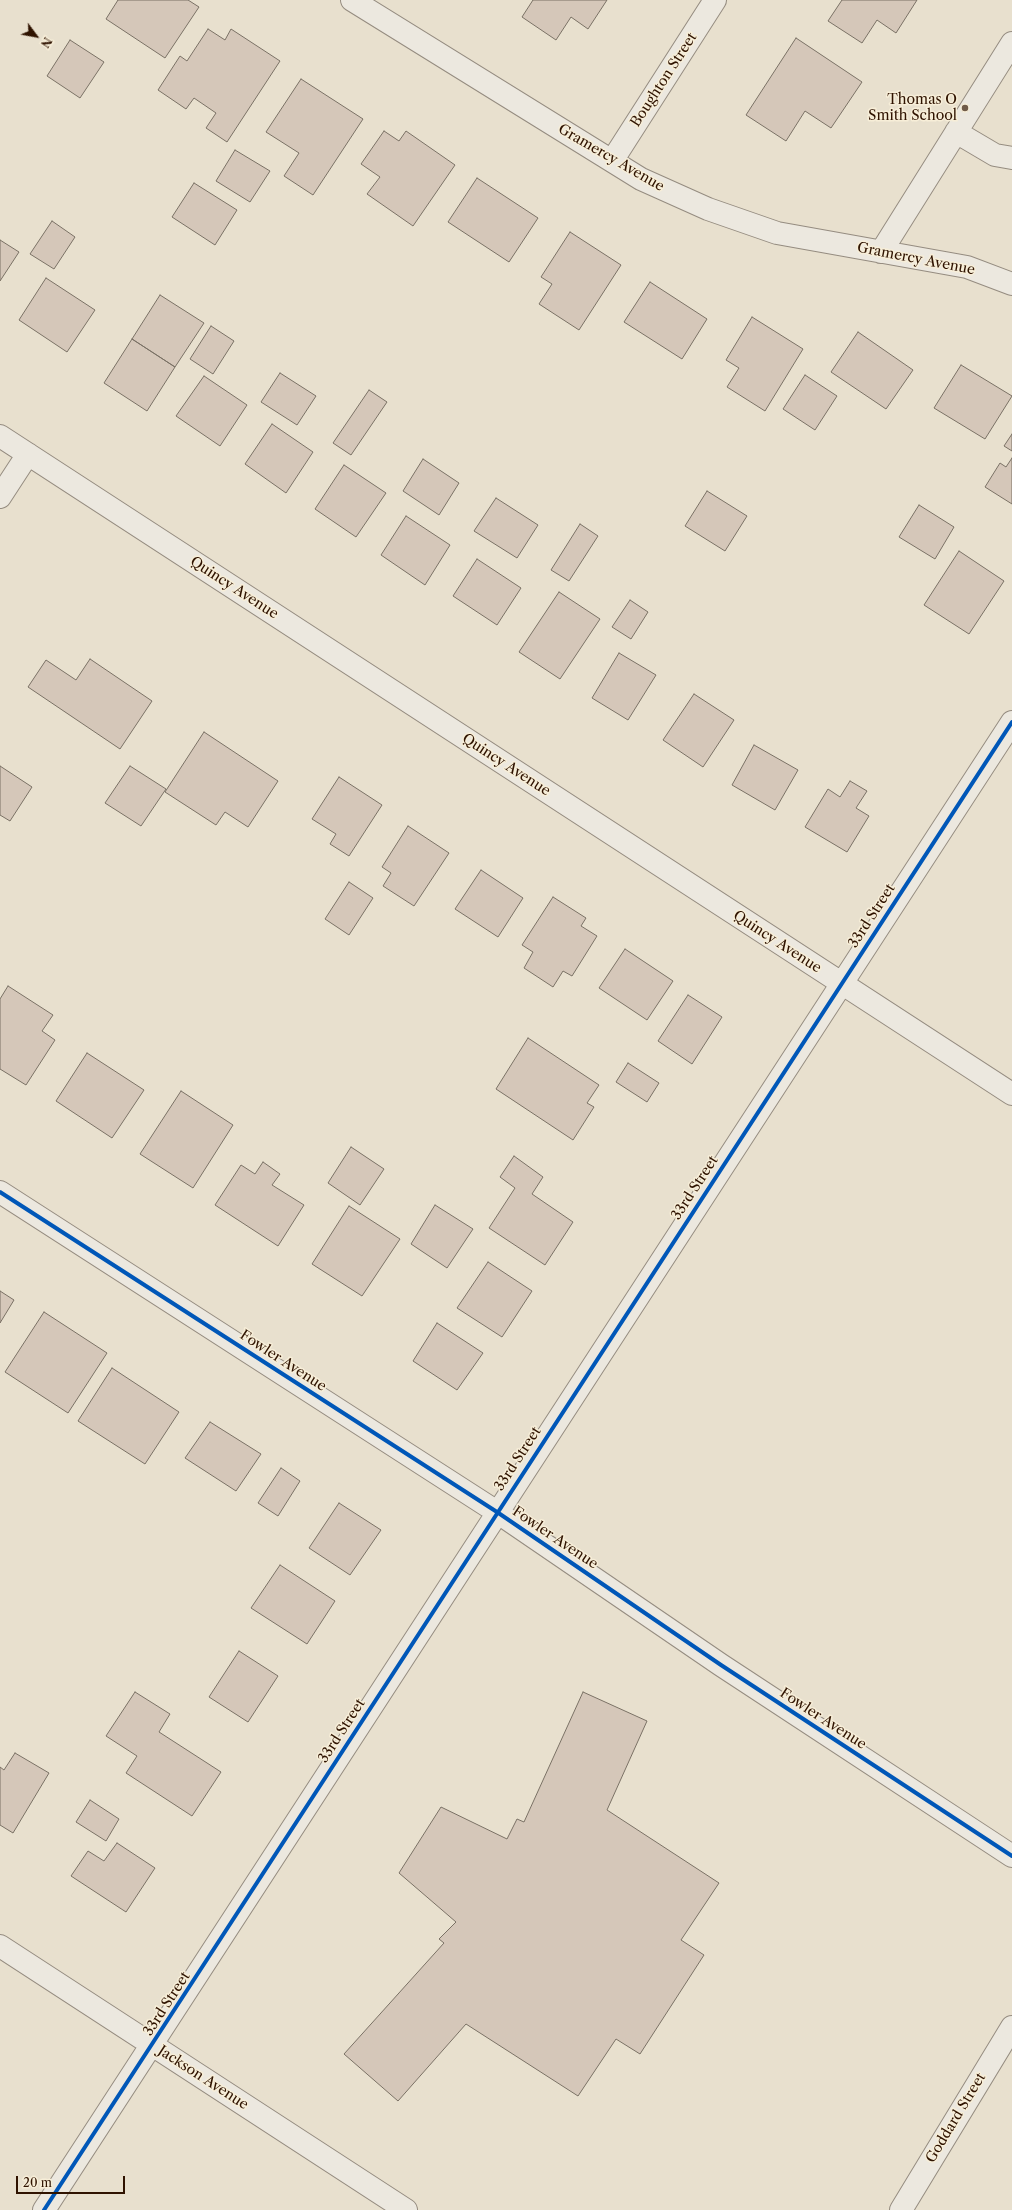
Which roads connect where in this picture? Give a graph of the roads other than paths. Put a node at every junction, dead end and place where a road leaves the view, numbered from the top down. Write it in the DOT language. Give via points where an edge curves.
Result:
graph roads {
  1 [pos="352,0"];
  2 [pos="715,0"];
  3 [pos="1012,43"];
  4 [pos="956,132"];
  5 [pos="1012,158"];
  6 [pos="612,160"];
  7 [pos="881,252"];
  8 [pos="1012,284"];
  9 [pos="0,436"];
  10 [pos="28,454"];
  11 [pos="0,497"];
  12 [pos="1012,722"];
  13 [pos="841,983"];
  14 [pos="1012,1094"];
  15 [pos="0,1192"];
  16 [pos="497,1512"];
  17 [pos="1012,1856"];
  18 [pos="0,1946"];
  19 [pos="1012,2027"];
  20 [pos="153,2046"];
  21 [pos="44,2210"];
  22 [pos="406,2210"];
  23 [pos="901,2210"];
  1 -- 6 [label="street, Gramercy Avenue"];
  2 -- 6 [label="street, Boughton Street"];
  3 -- 4 [label="street"];
  4 -- 5 [label="street" via="995,155"];
  4 -- 7 [label="street"];
  6 -- 7 [label="street, Gramercy Avenue" via="642,179 708,209 778,232"];
  7 -- 8 [label="street, Gramercy Avenue" via="967,267"];
  9 -- 10 [label="street, Quincy Avenue"];
  10 -- 11 [label="street"];
  10 -- 13 [label="street, Quincy Avenue"];
  12 -- 13 [label="street, 33rd Street"];
  13 -- 14 [label="street, Quincy Avenue"];
  13 -- 16 [label="street, 33rd Street"];
  15 -- 16 [label="street, Fowler Avenue"];
  16 -- 17 [label="street, Fowler Avenue" via="721,1665"];
  16 -- 20 [label="street, 33rd Street"];
  18 -- 20 [label="street, Jackson Avenue"];
  19 -- 23 [label="street, Goddard Street"];
  20 -- 21 [label="street, 33rd Street"];
  20 -- 22 [label="street, Jackson Avenue"];
}
